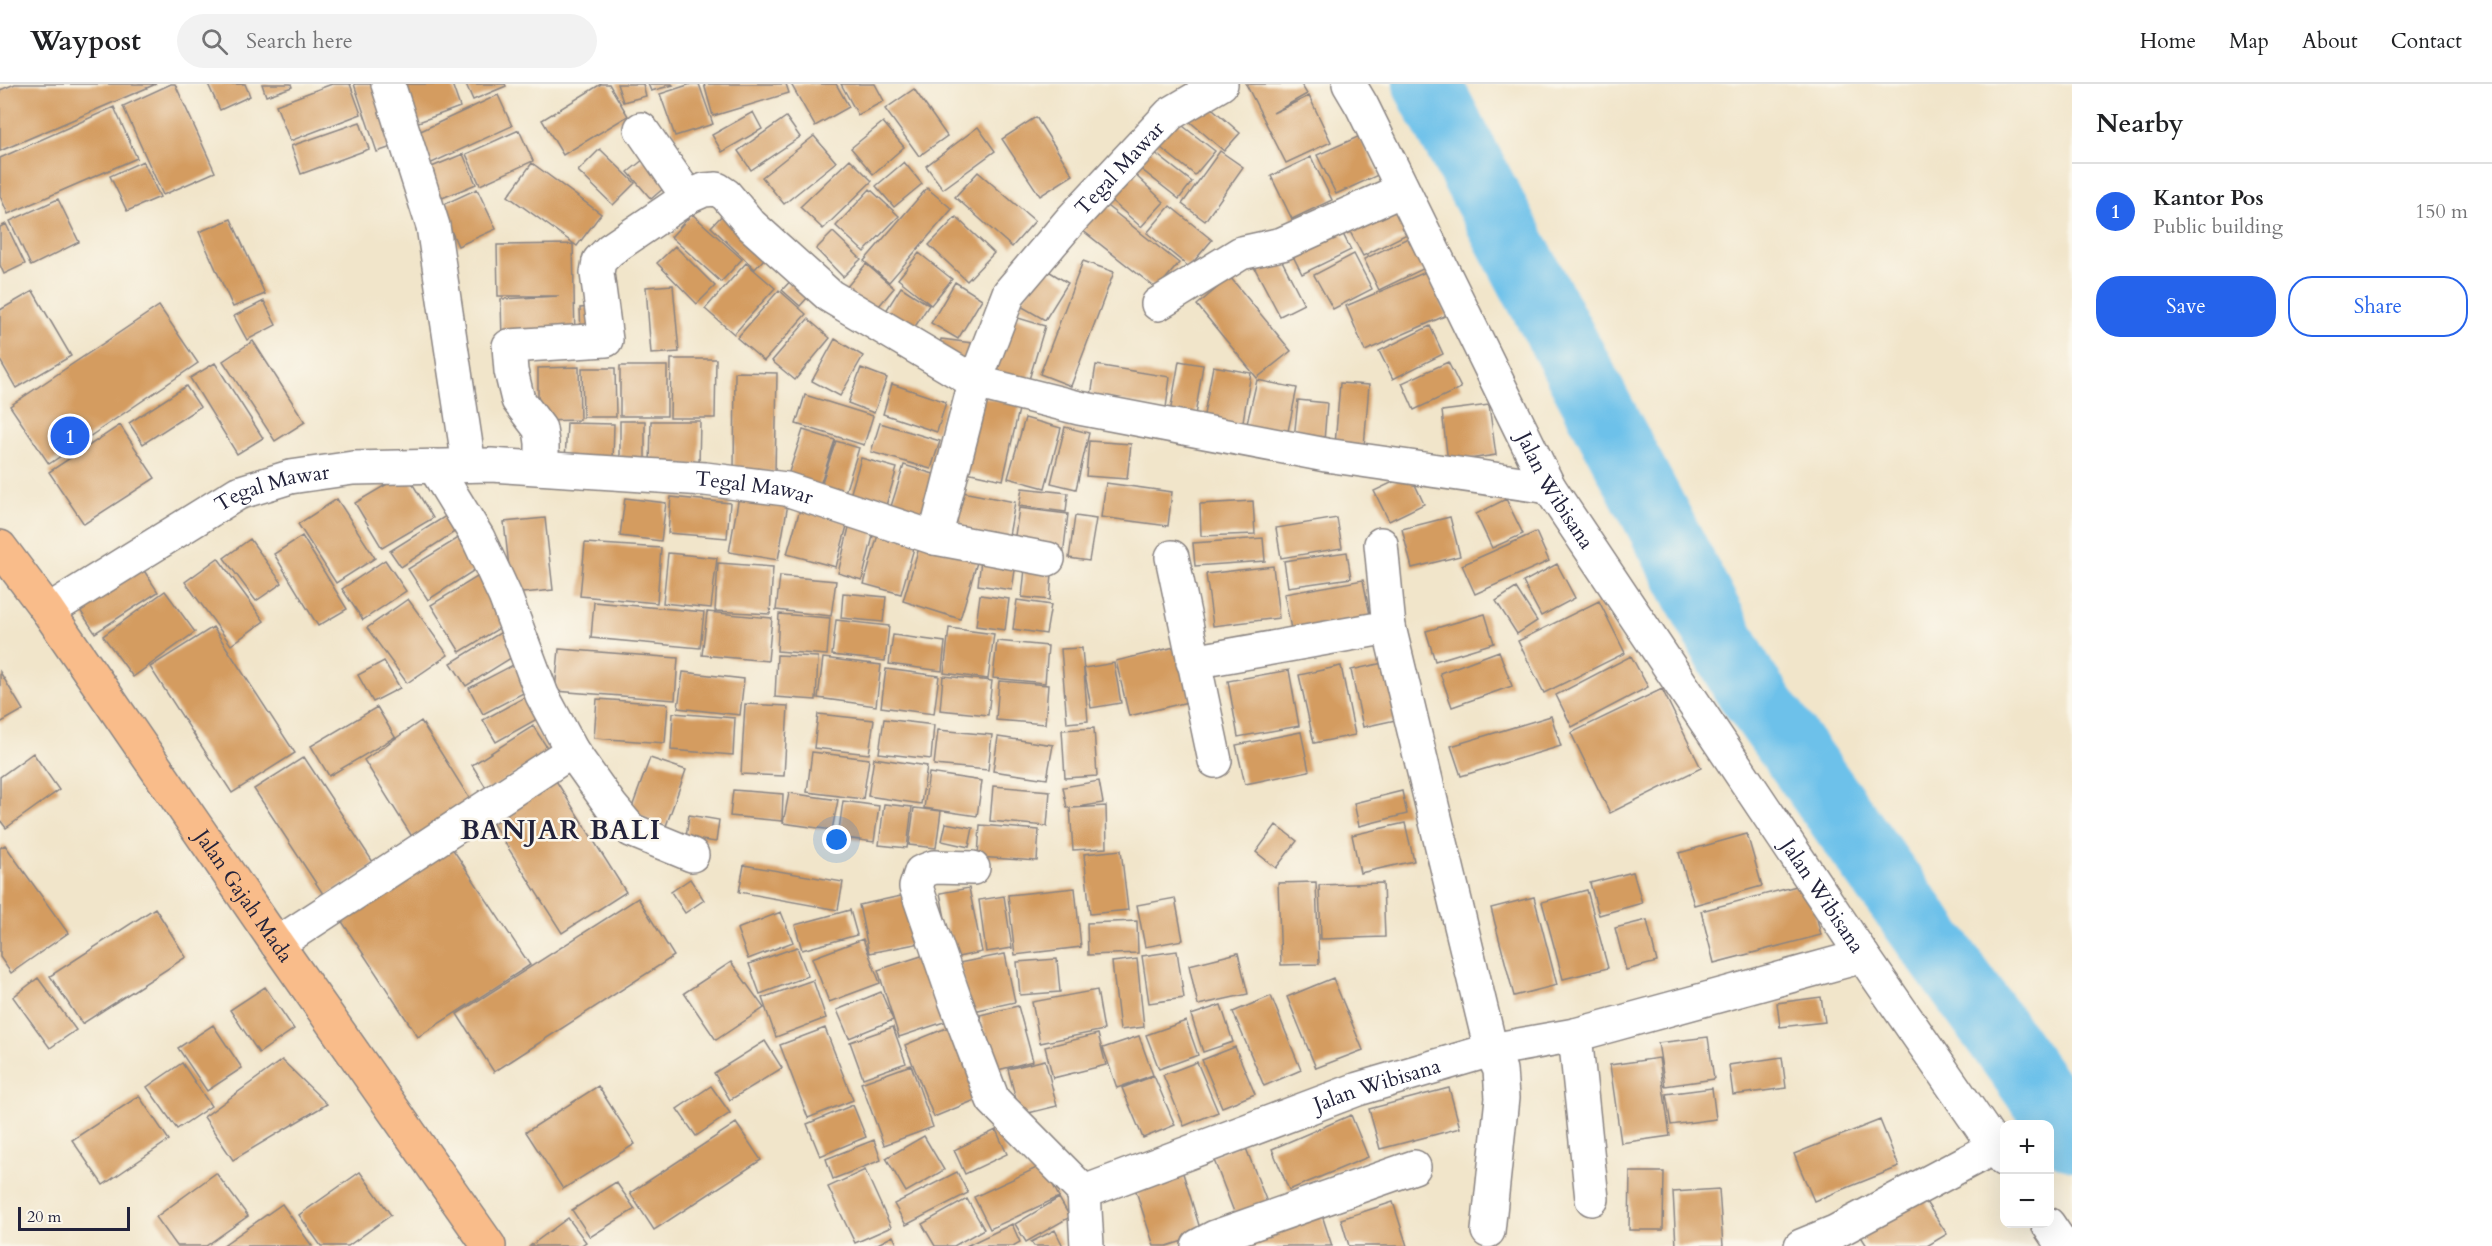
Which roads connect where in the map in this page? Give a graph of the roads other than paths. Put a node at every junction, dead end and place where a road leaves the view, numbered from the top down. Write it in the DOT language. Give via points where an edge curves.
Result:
graph roads {
  1 [pos="388,84"];
  2 [pos="1221,84"];
  3 [pos="1349,84"];
  4 [pos="641,129"];
  5 [pos="1402,190"];
  6 [pos="688,197"];
  7 [pos="1158,304"];
  8 [pos="975,382"];
  9 [pos="469,465"];
  10 [pos="434,466"];
  11 [pos="542,468"];
  12 [pos="1549,487"];
  13 [pos="935,538"];
  14 [pos="1381,544"];
  15 [pos="0,547"];
  16 [pos="1172,557"];
  17 [pos="1048,559"];
  18 [pos="48,611"];
  19 [pos="1389,627"];
  20 [pos="1194,662"];
  21 [pos="572,751"];
  22 [pos="1215,761"];
  23 [pos="693,855"];
  24 [pos="973,868"];
  25 [pos="277,944"];
  26 [pos="1863,956"];
  27 [pos="1575,1035"];
  28 [pos="1491,1050"];
  29 [pos="2000,1154"];
  30 [pos="1414,1167"];
  31 [pos="1084,1192"];
  32 [pos="1592,1199"];
  33 [pos="2051,1228"];
  34 [pos="1488,1231"];
  35 [pos="489,1246"];
  36 [pos="1087,1246"];
  37 [pos="1198,1246"];
  38 [pos="1801,1246"];
  39 [pos="2063,1246"];
  1 -- 9 [label="street" via="433,226"];
  2 -- 8 [label="street, Tegal Mawar" via="1170,114 1009,293"];
  3 -- 5 [label="street, Jalan Wibisana"];
  4 -- 6 [label="street"];
  5 -- 7 [label="street" via="1282,244 1241,253"];
  5 -- 12 [label="street, Jalan Wibisana"];
  6 -- 8 [label="street" via="717,189 830,296"];
  6 -- 11 [label="street" via="599,261 597,273 606,340 509,346 518,400 540,429"];
  8 -- 12 [label="street" via="1079,408 1326,455"];
  8 -- 13 [label="street, Tegal Mawar"];
  9 -- 10 [label="street, Tegal Mawar"];
  9 -- 11 [label="street, Tegal Mawar"];
  10 -- 18 [label="street, Tegal Mawar" via="353,468 290,477 238,493"];
  10 -- 21 [label="street" via="478,538 505,596 542,695"];
  11 -- 13 [label="street, Tegal Mawar" via="705,479 786,489"];
  12 -- 26 [label="street, Jalan Wibisana"];
  13 -- 17 [label="street"];
  14 -- 19 [label="street"];
  15 -- 18 [label="highway, Jalan Gajah Mada"];
  16 -- 20 [label="street"];
  18 -- 25 [label="highway, Jalan Gajah Mada"];
  19 -- 20 [label="street"];
  19 -- 28 [label="street"];
  20 -- 22 [label="street"];
  21 -- 23 [label="street" via="631,830"];
  21 -- 25 [label="street"];
  24 -- 31 [label="street" via="934,867 921,872 916,886 955,1000 993,1100"];
  25 -- 35 [label="highway, Jalan Gajah Mada"];
  26 -- 27 [label="street, Jalan Wibisana"];
  26 -- 29 [label="street"];
  27 -- 28 [label="street, Jalan Wibisana"];
  27 -- 32 [label="street"];
  28 -- 31 [label="street, Jalan Wibisana" via="1342,1094"];
  28 -- 34 [label="street" via="1500,1070 1502,1098"];
  29 -- 38 [label="street"];
  30 -- 37 [label="street"];
  31 -- 36 [label="street"];
  33 -- 39 [label="street"];
}
